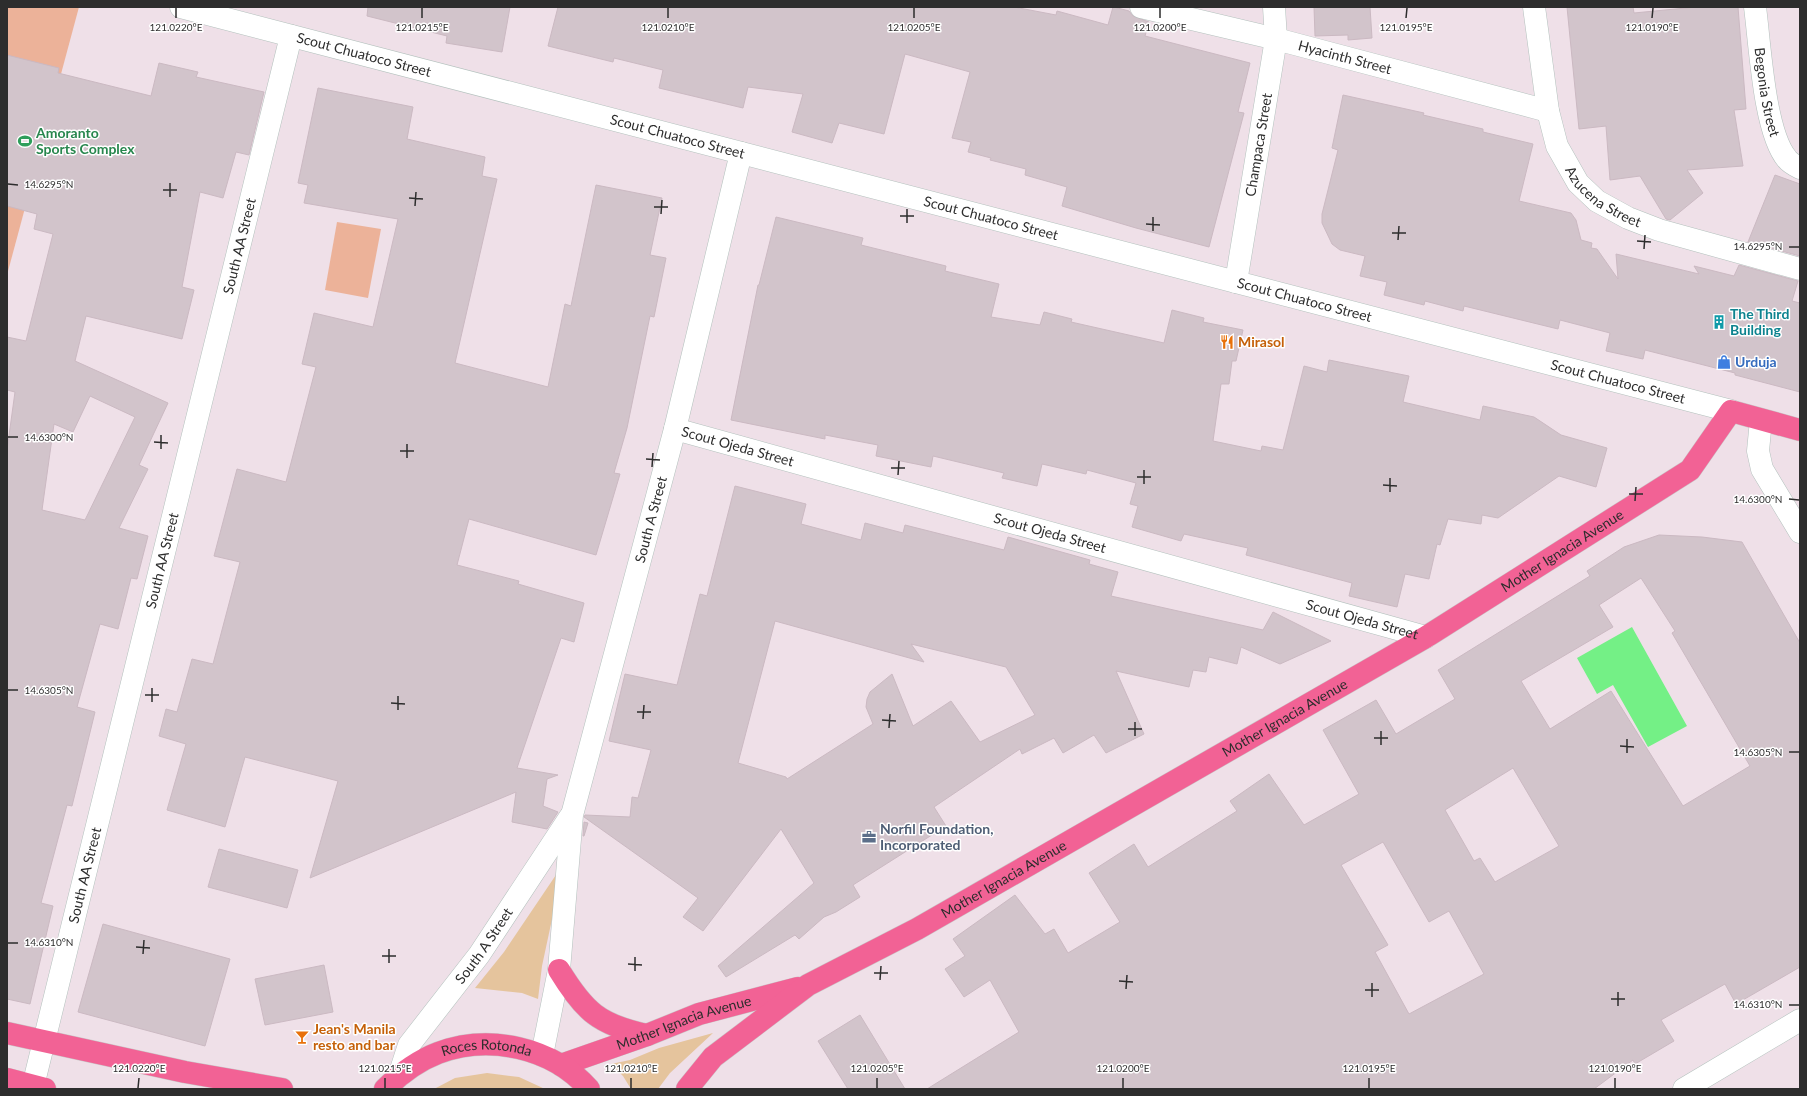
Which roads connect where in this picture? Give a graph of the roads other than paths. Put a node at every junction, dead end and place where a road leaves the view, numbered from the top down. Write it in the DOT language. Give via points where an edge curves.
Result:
graph roads {
  1 [pos="181,7"];
  2 [pos="1141,7"];
  3 [pos="1274,7"];
  4 [pos="1534,7"];
  5 [pos="1755,7"];
  6 [pos="291,36"];
  7 [pos="1276,39"];
  8 [pos="1548,111"];
  9 [pos="742,153"];
  10 [pos="1800,168"];
  11 [pos="1800,268"];
  12 [pos="1236,282"];
  13 [pos="1730,411"];
  14 [pos="1761,420"];
  15 [pos="675,429"];
  16 [pos="1800,430"];
  17 [pos="1800,532"];
  18 [pos="1426,637"];
  19 [pos="572,815"];
  20 [pos="559,970"];
  21 [pos="808,985"];
  22 [pos="1800,1020"];
  23 [pos="7,1033"];
  24 [pos="647,1035"];
  25 [pos="44,1042"];
  26 [pos="551,1060"];
  27 [pos="7,1079"];
  28 [pos="392,1082"];
  29 [pos="39,1088"];
  30 [pos="282,1089"];
  31 [pos="589,1089"];
  32 [pos="687,1089"];
  33 [pos="1684,1089"];
  1 -- 6 [label="street, Scout Chuatoco Street"];
  2 -- 7 [label="street, Hyacinth Street"];
  3 -- 7 [label="street, Champaca Street"];
  4 -- 8 [label="street, Azucena Street"];
  5 -- 10 [label="street, Begonia Street" via="1774,134 1788,160"];
  6 -- 9 [label="street, Scout Chuatoco Street"];
  6 -- 25 [label="street, South AA Street"];
  7 -- 8 [label="street, Hyacinth Street"];
  7 -- 12 [label="street, Champaca Street"];
  8 -- 11 [label="street, Azucena Street" via="1557,146 1578,183 1597,202 1659,230"];
  9 -- 12 [label="street, Scout Chuatoco Street"];
  9 -- 15 [label="street, South A Street"];
  12 -- 13 [label="street, Scout Chuatoco Street"];
  13 -- 14 [label="main road, Scout Chuatoco Street"];
  13 -- 18 [label="main road, Mother Ignacia Avenue" via="1690,470"];
  14 -- 16 [label="main road, Scout Chuatoco Street"];
  14 -- 17 [label="street" via="1758,451 1762,469"];
  15 -- 18 [label="street, Scout Ojeda Street"];
  15 -- 19 [label="street, South A Street"];
  18 -- 21 [label="main road, Mother Ignacia Avenue" via="917,929"];
  19 -- 20 [label="street, South A Street"];
  19 -- 28 [label="street, South A Street" via="479,955 409,1044"];
  20 -- 24 [label="main road" via="588,1010 626,1031"];
  20 -- 26 [label="street, South A Street"];
  21 -- 24 [label="main road, Mother Ignacia Avenue" via="699,1014"];
  21 -- 32 [label="main road, Mother Ignacia Avenue" via="713,1057"];
  22 -- 33 [label="street"];
  23 -- 25 [label="main road"];
  24 -- 26 [label="main road, Mother Ignacia Avenue"];
  25 -- 29 [label="street, South AA Street"];
  25 -- 30 [label="main road" via="185,1072"];
  26 -- 28 [label="main road, Roces Rotonda" via="521,1048 500,1045 457,1047 417,1063"];
  26 -- 31 [label="main road, Roces Rotonda" via="582,1081"];
  27 -- 29 [label="main road"];
}
